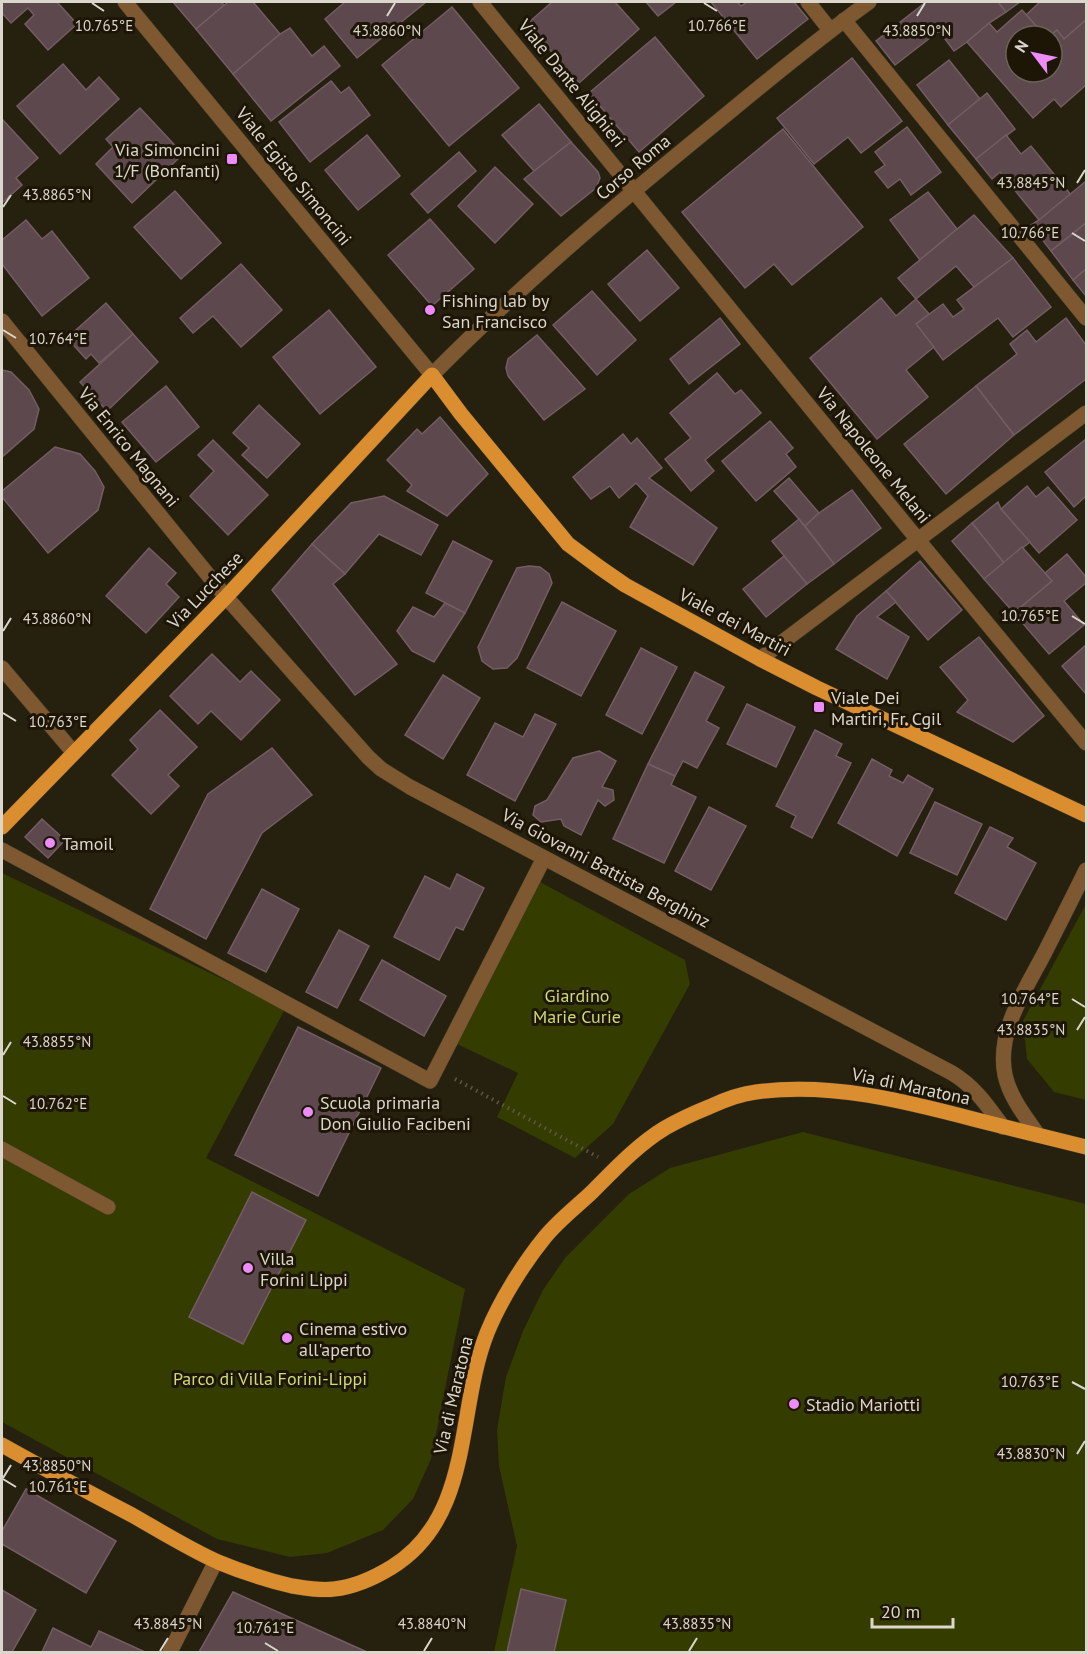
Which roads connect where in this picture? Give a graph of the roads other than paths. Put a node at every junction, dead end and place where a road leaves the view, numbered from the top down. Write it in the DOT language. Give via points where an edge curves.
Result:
graph roads {
  1 [pos="125,2"];
  2 [pos="480,2"];
  3 [pos="808,2"];
  4 [pos="869,2"];
  5 [pos="844,20"];
  6 [pos="830,30"];
  7 [pos="634,190"];
  8 [pos="1086,318"];
  9 [pos="2,321"];
  10 [pos="432,375"];
  11 [pos="1086,412"];
  12 [pos="918,540"];
  13 [pos="226,597"];
  14 [pos="760,659"];
  15 [pos="2,668"];
  16 [pos="1086,743"];
  17 [pos="74,753"];
  18 [pos="1086,815"];
  19 [pos="3,821"];
  20 [pos="2,850"];
  21 [pos="544,858"];
  22 [pos="1086,870"];
  23 [pos="1003,1127"];
  24 [pos="1038,1135"];
  25 [pos="1086,1148"];
  26 [pos="2,1149"];
  27 [pos="108,1207"];
  28 [pos="2,1445"];
  29 [pos="216,1561"];
  30 [pos="170,1653"];
  1 -- 10 [label="street, Viale Egisto Simoncini"];
  2 -- 7 [label="street, Viale Dante Alighieri"];
  3 -- 6 [label="street"];
  4 -- 5 [label="street, Corso Roma"];
  5 -- 6 [label="street, Corso Roma"];
  5 -- 8 [label="street"];
  6 -- 7 [label="street, Corso Roma"];
  7 -- 10 [label="street, Corso Roma"];
  7 -- 12 [label="street, Via Napoleone Melani"];
  9 -- 13 [label="street, Via Enrico Magnani"];
  10 -- 13 [label="main road, Via Lucchese"];
  10 -- 14 [label="main road, Viale dei Martiri" via="568,544 625,585"];
  11 -- 12 [label="street"];
  12 -- 14 [label="street"];
  12 -- 16 [label="street, Via Napoleone Melani"];
  13 -- 17 [label="main road, Via Lucchese"];
  13 -- 21 [label="street, Via Giovanni Battista Berghinz" via="381,769"];
  14 -- 18 [label="main road, Viale dei Martiri"];
  15 -- 17 [label="street"];
  17 -- 19 [label="main road, Via Lucchese"];
  20 -- 21 [label="street" via="430,1081"];
  21 -- 23 [label="street, Via Giovanni Battista Berghinz" via="952,1072 979,1094"];
  22 -- 24 [label="street" via="1015,1010 1005,1040 1009,1089"];
  23 -- 24 [label="main road, Via di Maratona"];
  23 -- 29 [label="main road, Via di Maratona" via="871,1095 792,1089 728,1098 665,1128 546,1236 503,1301 479,1358 450,1493 440,1517 423,1541 381,1574 331,1590 273,1581"];
  24 -- 25 [label="main road, Via di Maratona"];
  26 -- 27 [label="street"];
  28 -- 29 [label="main road, Via di Maratona"];
  29 -- 30 [label="street"];
}
